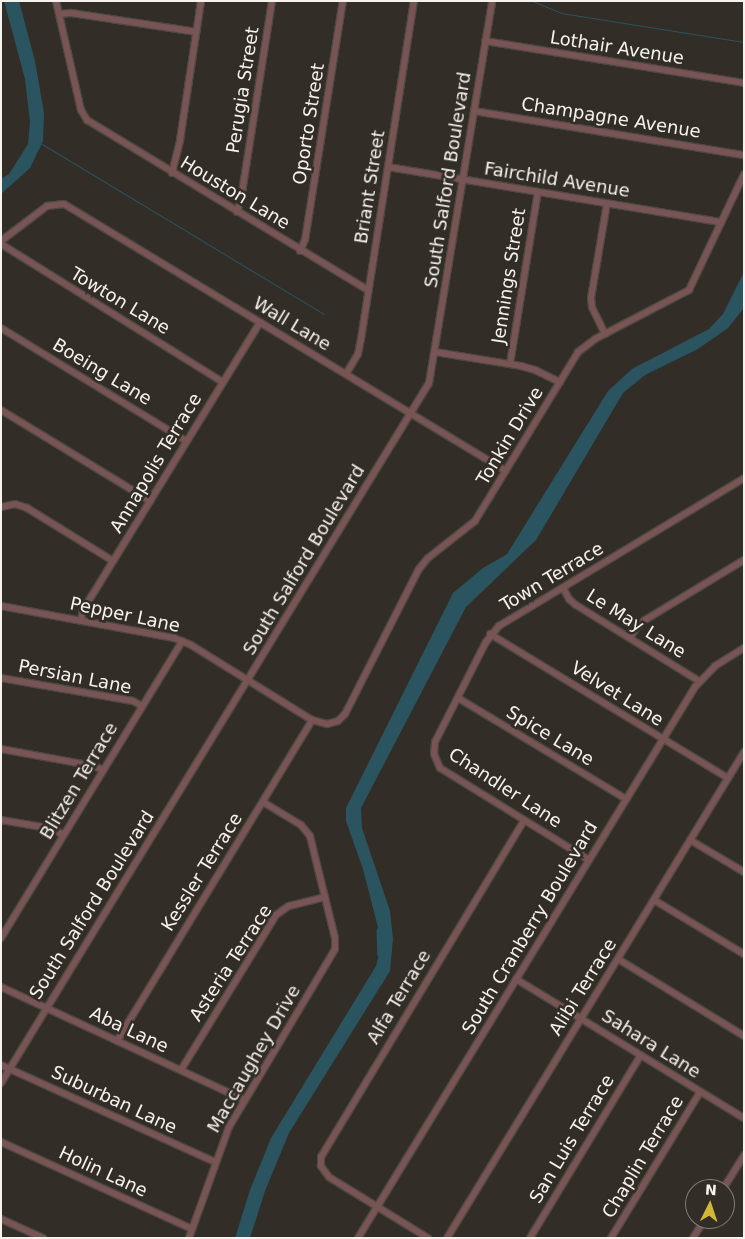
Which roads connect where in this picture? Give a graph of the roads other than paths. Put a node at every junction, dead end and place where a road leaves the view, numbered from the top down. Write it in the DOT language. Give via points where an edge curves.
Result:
graph roads {
  1 [pos="56,1"];
  2 [pos="201,1"];
  3 [pos="272,1"];
  4 [pos="343,1"];
  5 [pos="414,1"];
  6 [pos="492,1"];
  7 [pos="59,14"];
  8 [pos="196,32"];
  9 [pos="485,41"];
  10 [pos="744,83"];
  11 [pos="474,111"];
  12 [pos="744,155"];
  13 [pos="388,167"];
  14 [pos="172,173"];
  15 [pos="744,174"];
  16 [pos="463,179"];
  17 [pos="538,192"];
  18 [pos="607,203"];
  19 [pos="237,212"];
  20 [pos="721,222"];
  21 [pos="1,243"];
  22 [pos="300,250"];
  23 [pos="368,290"];
  24 [pos="260,322"];
  25 [pos="1,328"];
  26 [pos="604,334"];
  27 [pos="435,352"];
  28 [pos="510,364"];
  29 [pos="346,374"];
  30 [pos="223,382"];
  31 [pos="560,382"];
  32 [pos="2,413"];
  33 [pos="410,414"];
  34 [pos="186,442"];
  35 [pos="506,471"];
  36 [pos="744,478"];
  37 [pos="150,501"];
  38 [pos="1,507"];
  39 [pos="744,560"];
  40 [pos="113,561"];
  41 [pos="563,588"];
  42 [pos="1,606"];
  43 [pos="81,620"];
  44 [pos="490,634"];
  45 [pos="630,638"];
  46 [pos="182,641"];
  47 [pos="744,648"];
  48 [pos="1,678"];
  49 [pos="248,680"];
  50 [pos="699,681"];
  51 [pos="458,698"];
  52 [pos="142,706"];
  53 [pos="312,720"];
  54 [pos="662,740"];
  55 [pos="1,749"];
  56 [pos="744,752"];
  57 [pos="434,754"];
  58 [pos="103,770"];
  59 [pos="728,778"];
  60 [pos="626,799"];
  61 [pos="263,802"];
  62 [pos="1,820"];
  63 [pos="524,820"];
  64 [pos="64,835"];
  65 [pos="690,840"];
  66 [pos="589,860"];
  67 [pos="744,872"];
  68 [pos="325,897"];
  69 [pos="654,900"];
  70 [pos="1,938"];
  71 [pos="744,954"];
  72 [pos="618,959"];
  73 [pos="516,980"];
  74 [pos="1,987"];
  75 [pos="46,1008"];
  76 [pos="581,1019"];
  77 [pos="744,1036"];
  78 [pos="117,1041"];
  79 [pos="641,1055"];
  80 [pos="1,1065"];
  81 [pos="10,1068"];
  82 [pos="181,1070"];
  83 [pos="1,1083"];
  84 [pos="700,1092"];
  85 [pos="244,1100"];
  86 [pos="744,1118"];
  87 [pos="1,1142"];
  88 [pos="744,1155"];
  89 [pos="215,1162"];
  90 [pos="729,1179"];
  91 [pos="377,1207"];
  92 [pos="1,1219"];
  93 [pos="192,1229"];
  94 [pos="43,1238"];
  95 [pos="189,1238"];
  96 [pos="358,1238"];
  97 [pos="428,1238"];
  98 [pos="447,1238"];
  99 [pos="530,1238"];
  100 [pos="611,1238"];
  1 -- 7 [label="street"];
  2 -- 8 [label="street"];
  3 -- 19 [label="street, Perugia Street"];
  4 -- 22 [label="street, Oporto Street" via="305,240"];
  5 -- 13 [label="street, Briant Street"];
  6 -- 9 [label="street, South Salford Boulevard"];
  7 -- 8 [label="street" via="71,13"];
  7 -- 14 [label="street, Houston Lane" via="81,110 87,120"];
  8 -- 14 [label="street"];
  9 -- 10 [label="street, Lothair Avenue"];
  9 -- 11 [label="street, South Salford Boulevard"];
  11 -- 12 [label="street, Champagne Avenue"];
  11 -- 16 [label="street, South Salford Boulevard"];
  13 -- 16 [label="street, Fairchild Avenue"];
  13 -- 23 [label="street, Briant Street"];
  14 -- 19 [label="street, Houston Lane"];
  15 -- 20 [label="street, Tonkin Drive"];
  16 -- 17 [label="street, Fairchild Avenue"];
  16 -- 27 [label="street, South Salford Boulevard"];
  17 -- 18 [label="street, Fairchild Avenue"];
  17 -- 28 [label="street, Jennings Street"];
  18 -- 20 [label="street, Fairchild Avenue"];
  18 -- 26 [label="street" via="591,298"];
  19 -- 22 [label="street, Houston Lane"];
  20 -- 26 [label="street, Tonkin Drive" via="686,292"];
  21 -- 24 [label="street, Wall Lane" via="47,206 61,203"];
  21 -- 30 [label="street, Towton Lane"];
  22 -- 23 [label="street, Houston Lane"];
  23 -- 29 [label="street, Briant Street" via="358,354"];
  24 -- 29 [label="street, Wall Lane"];
  24 -- 30 [label="street, Annapolis Terrace"];
  25 -- 34 [label="street, Boeing Lane"];
  26 -- 31 [label="street, Tonkin Drive" via="582,348"];
  27 -- 28 [label="street"];
  27 -- 33 [label="street, South Salford Boulevard" via="429,383"];
  28 -- 31 [label="street" via="535,370"];
  29 -- 33 [label="street, Wall Lane"];
  30 -- 34 [label="street, Annapolis Terrace"];
  31 -- 35 [label="street, Tonkin Drive"];
  32 -- 37 [label="street"];
  33 -- 35 [label="street, Wall Lane"];
  33 -- 49 [label="street, South Salford Boulevard"];
  34 -- 37 [label="street, Annapolis Terrace"];
  35 -- 53 [label="street, Tonkin Drive" via="472,524 428,558 419,569 345,714 332,723"];
  36 -- 41 [label="street, Town Terrace"];
  37 -- 40 [label="street, Annapolis Terrace"];
  38 -- 40 [label="street" via="15,504 27,508"];
  39 -- 45 [label="street" via="645,620"];
  40 -- 43 [label="street, Annapolis Terrace" via="83,610"];
  41 -- 44 [label="street, Town Terrace"];
  41 -- 45 [label="street, Le May Lane" via="576,605"];
  42 -- 43 [label="street, Pepper Lane"];
  43 -- 46 [label="street, Pepper Lane"];
  44 -- 51 [label="street, Town Terrace"];
  44 -- 54 [label="street, Velvet Lane"];
  45 -- 50 [label="street, Le May Lane"];
  46 -- 49 [label="street, Pepper Lane"];
  46 -- 52 [label="street, Blitzen Terrace"];
  47 -- 50 [label="street, South Cranberry Boulevard" via="715,666"];
  48 -- 52 [label="street, Persian Lane" via="132,701"];
  49 -- 53 [label="street, Pepper Lane"];
  49 -- 75 [label="street, South Salford Boulevard"];
  50 -- 54 [label="street, South Cranberry Boulevard"];
  51 -- 57 [label="street, Town Terrace" via="435,742"];
  51 -- 60 [label="street, Spice Lane"];
  52 -- 58 [label="street, Blitzen Terrace"];
  53 -- 61 [label="street, Kessler Terrace"];
  54 -- 59 [label="street, Velvet Lane"];
  54 -- 60 [label="street, South Cranberry Boulevard"];
  55 -- 58 [label="street"];
  56 -- 59 [label="street, Alibi Terrace"];
  57 -- 63 [label="street, Chandler Lane" via="440,768"];
  58 -- 64 [label="street, Blitzen Terrace"];
  59 -- 65 [label="street, Alibi Terrace"];
  60 -- 66 [label="street, South Cranberry Boulevard"];
  61 -- 68 [label="street, Maccaughey Drive" via="307,831"];
  61 -- 78 [label="street, Kessler Terrace"];
  62 -- 64 [label="street" via="54,829"];
  63 -- 66 [label="street, Chandler Lane"];
  63 -- 91 [label="street, Alfa Terrace" via="322,1153 323,1170"];
  64 -- 70 [label="street, Blitzen Terrace"];
  65 -- 67 [label="street"];
  65 -- 69 [label="street, Alibi Terrace"];
  66 -- 73 [label="street, South Cranberry Boulevard"];
  68 -- 82 [label="street, Asteria Terrace" via="289,906 276,915"];
  68 -- 85 [label="street, Maccaughey Drive" via="335,938 333,954"];
  69 -- 71 [label="street"];
  69 -- 72 [label="street, Alibi Terrace"];
  72 -- 76 [label="street, Alibi Terrace"];
  72 -- 77 [label="street"];
  73 -- 76 [label="street, Sahara Lane"];
  73 -- 91 [label="street, South Cranberry Boulevard"];
  74 -- 75 [label="street, Aba Lane"];
  75 -- 78 [label="street, Aba Lane"];
  75 -- 81 [label="street, South Salford Boulevard"];
  76 -- 79 [label="street, Sahara Lane"];
  76 -- 98 [label="street, Alibi Terrace"];
  78 -- 82 [label="street, Aba Lane"];
  79 -- 84 [label="street, Sahara Lane"];
  79 -- 99 [label="street, San Luis Terrace"];
  80 -- 81 [label="street, Suburban Lane"];
  81 -- 83 [label="street, South Salford Boulevard"];
  81 -- 89 [label="street, Suburban Lane"];
  82 -- 85 [label="street, Aba Lane"];
  84 -- 86 [label="street, Sahara Lane"];
  84 -- 100 [label="street, Chaplin Terrace"];
  85 -- 89 [label="street, Maccaughey Drive"];
  87 -- 93 [label="street, Holin Lane"];
  88 -- 90 [label="street"];
  89 -- 93 [label="street, Maccaughey Drive"];
  91 -- 96 [label="street, South Cranberry Boulevard"];
  91 -- 97 [label="street, Alfa Terrace"];
  92 -- 94 [label="street"];
  93 -- 95 [label="street, Maccaughey Drive"];
}
